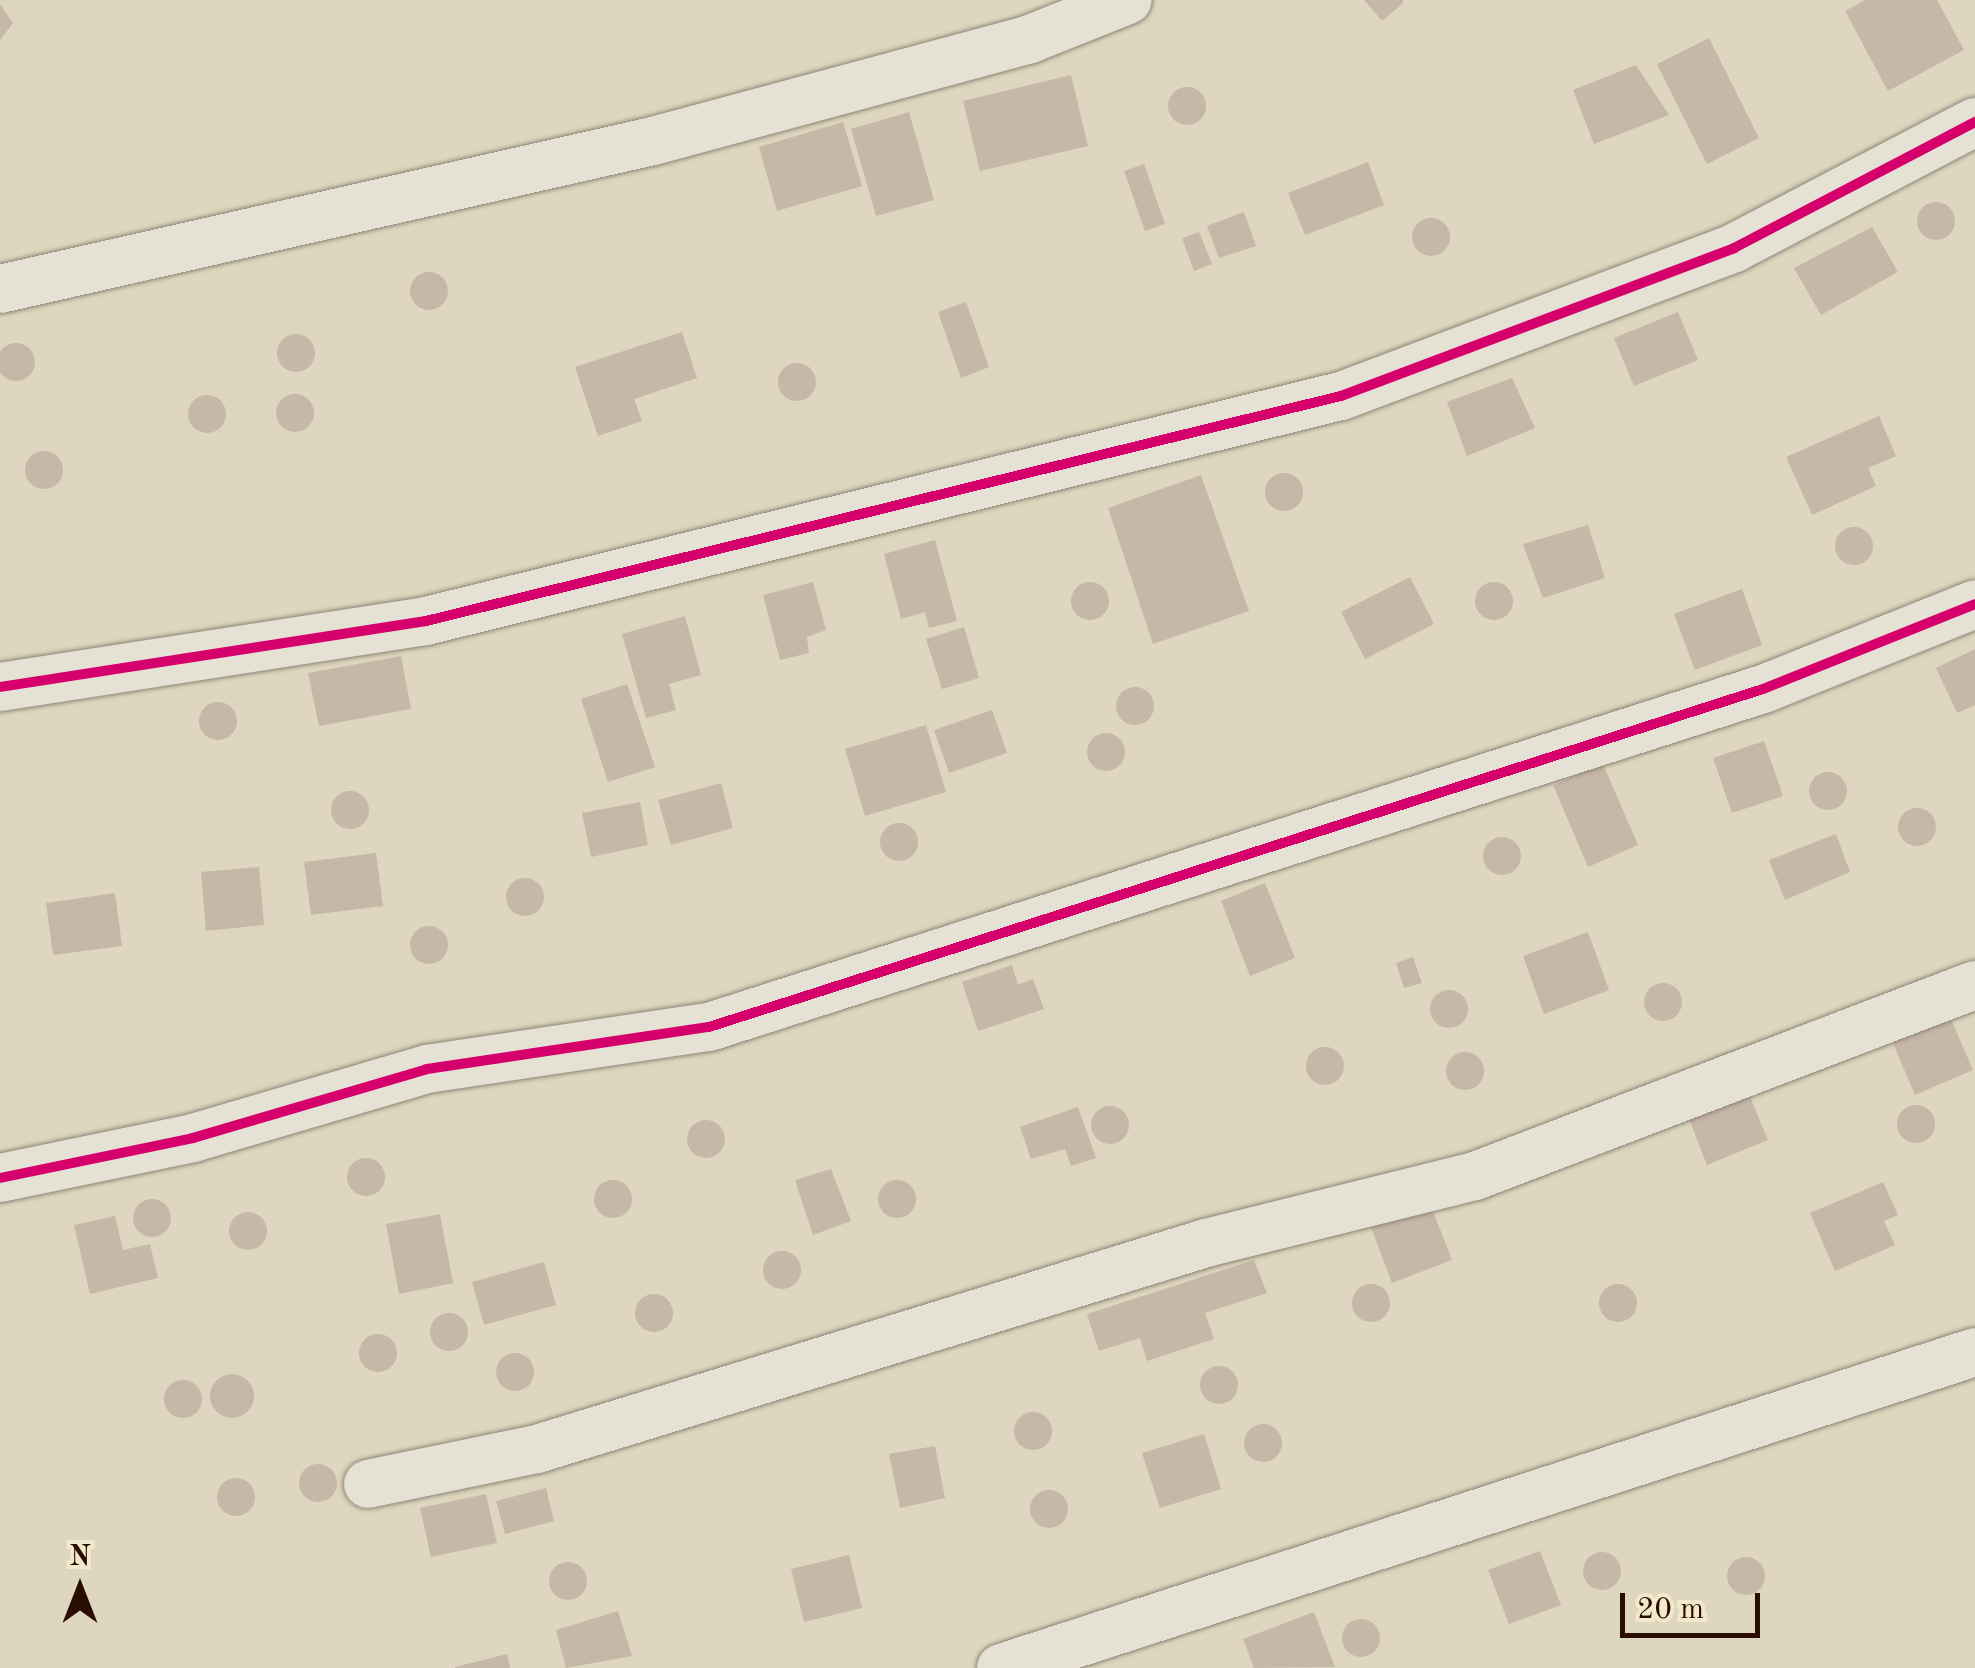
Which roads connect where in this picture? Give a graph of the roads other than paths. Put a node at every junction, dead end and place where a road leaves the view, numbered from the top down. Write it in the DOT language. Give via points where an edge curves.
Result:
graph roads {
  1 [pos="1128,0"];
  2 [pos="1975,122"];
  3 [pos="0,288"];
  4 [pos="1975,604"];
  5 [pos="0,687"];
  6 [pos="1975,985"];
  7 [pos="0,1178"];
  8 [pos="1975,1352"];
  9 [pos="368,1484"];
  10 [pos="1001,1668"];
  1 -- 3 [label="street" via="1030,39 635,146"];
  2 -- 5 [label="street" via="1734,248 1342,396 426,621"];
  4 -- 7 [label="street" via="1764,689 709,1028 427,1068 192,1138"];
  6 -- 9 [label="street" via="1475,1176 1206,1243 537,1450"];
  8 -- 10 [label="street"];
}
